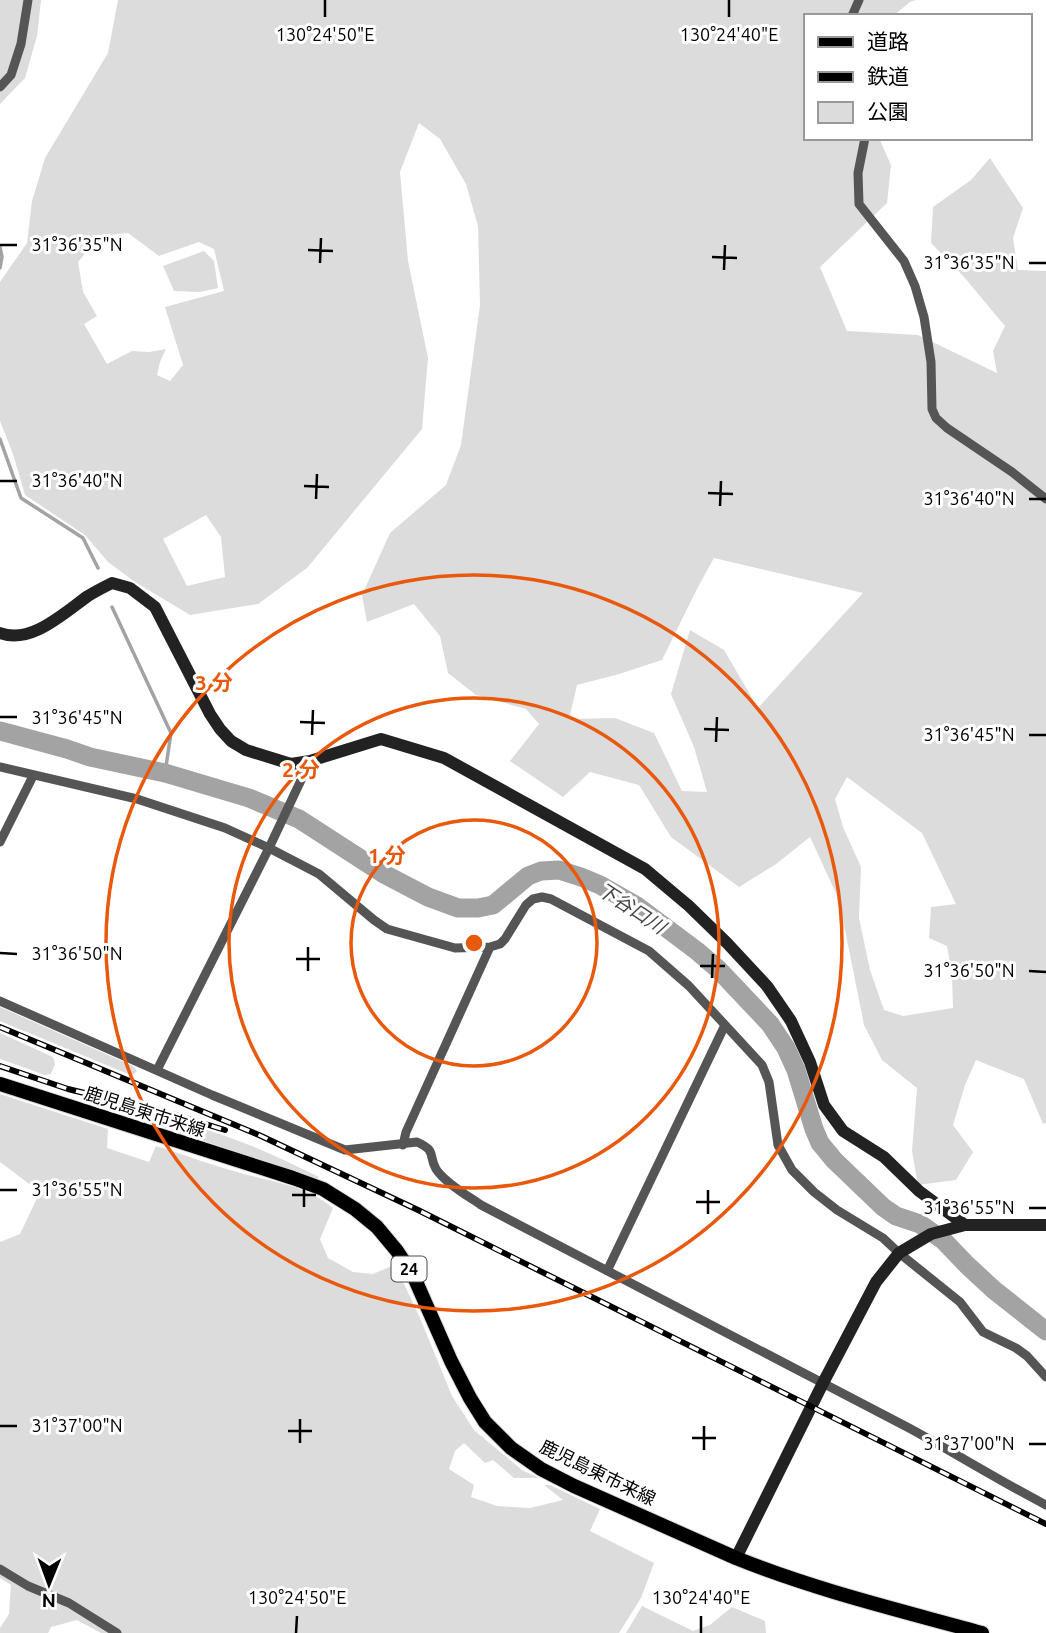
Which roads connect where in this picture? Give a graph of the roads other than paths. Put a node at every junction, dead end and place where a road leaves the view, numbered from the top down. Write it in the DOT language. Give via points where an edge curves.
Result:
graph roads {
  1 [pos="28,0"];
  2 [pos="0,87"];
  3 [pos="865,140"];
  4 [pos="1046,499"];
  5 [pos="0,633"];
  6 [pos="310,761"];
  7 [pos="0,767"];
  8 [pos="33,776"];
  9 [pos="0,842"];
  10 [pos="269,848"];
  11 [pos="490,947"];
  12 [pos="0,1001"];
  13 [pos="724,1025"];
  14 [pos="157,1070"];
  15 [pos="0,1084"];
  16 [pos="403,1145"];
  17 [pos="965,1225"];
  18 [pos="1046,1226"];
  19 [pos="899,1253"];
  20 [pos="607,1271"];
  21 [pos="1046,1377"];
  22 [pos="823,1383"];
  23 [pos="1046,1505"];
  24 [pos="736,1558"];
  25 [pos="0,1569"];
  26 [pos="117,1633"];
  27 [pos="982,1633"];
  1 -- 2 [label="street" via="21,44 11,75"];
  3 -- 4 [label="street" via="858,173 859,204 904,261 915,286 924,317 936,418"];
  5 -- 6 [label="street" via="20,634 47,626 112,583 130,589 155,607 210,714 231,741 291,764"];
  6 -- 10 [label="street"];
  6 -- 17 [label="street" via="381,739 444,758 645,869 689,906 767,986 810,1062 824,1105 843,1131 884,1157 919,1191"];
  7 -- 8 [label="street"];
  8 -- 9 [label="street"];
  8 -- 10 [label="street" via="137,799"];
  10 -- 11 [label="street" via="319,874 387,929 455,948"];
  10 -- 14 [label="street"];
  11 -- 13 [label="street" via="505,939 533,899 551,899 649,951"];
  11 -- 16 [label="street"];
  12 -- 14 [label="street"];
  13 -- 19 [label="street" via="762,1065 769,1082 778,1145 792,1170 837,1210 883,1237"];
  13 -- 20 [label="street"];
  14 -- 16 [label="street" via="345,1150"];
  15 -- 24 [label="main road, 鹿児島東市来線 / 24" via="293,1178 323,1189 355,1209 377,1227 414,1277 470,1398 485,1422 511,1448 574,1486"];
  16 -- 20 [label="street" via="417,1142 425,1146 436,1169 453,1186"];
  17 -- 18 [label="street"];
  17 -- 19 [label="street" via="931,1234"];
  19 -- 21 [label="street" via="960,1302 983,1332 1016,1348"];
  19 -- 22 [label="street" via="876,1282"];
  20 -- 22 [label="street"];
  22 -- 23 [label="street"];
  22 -- 24 [label="street"];
  24 -- 27 [label="main road, 鹿児島東市来線 / 24"];
  25 -- 26 [label="street"];
}
